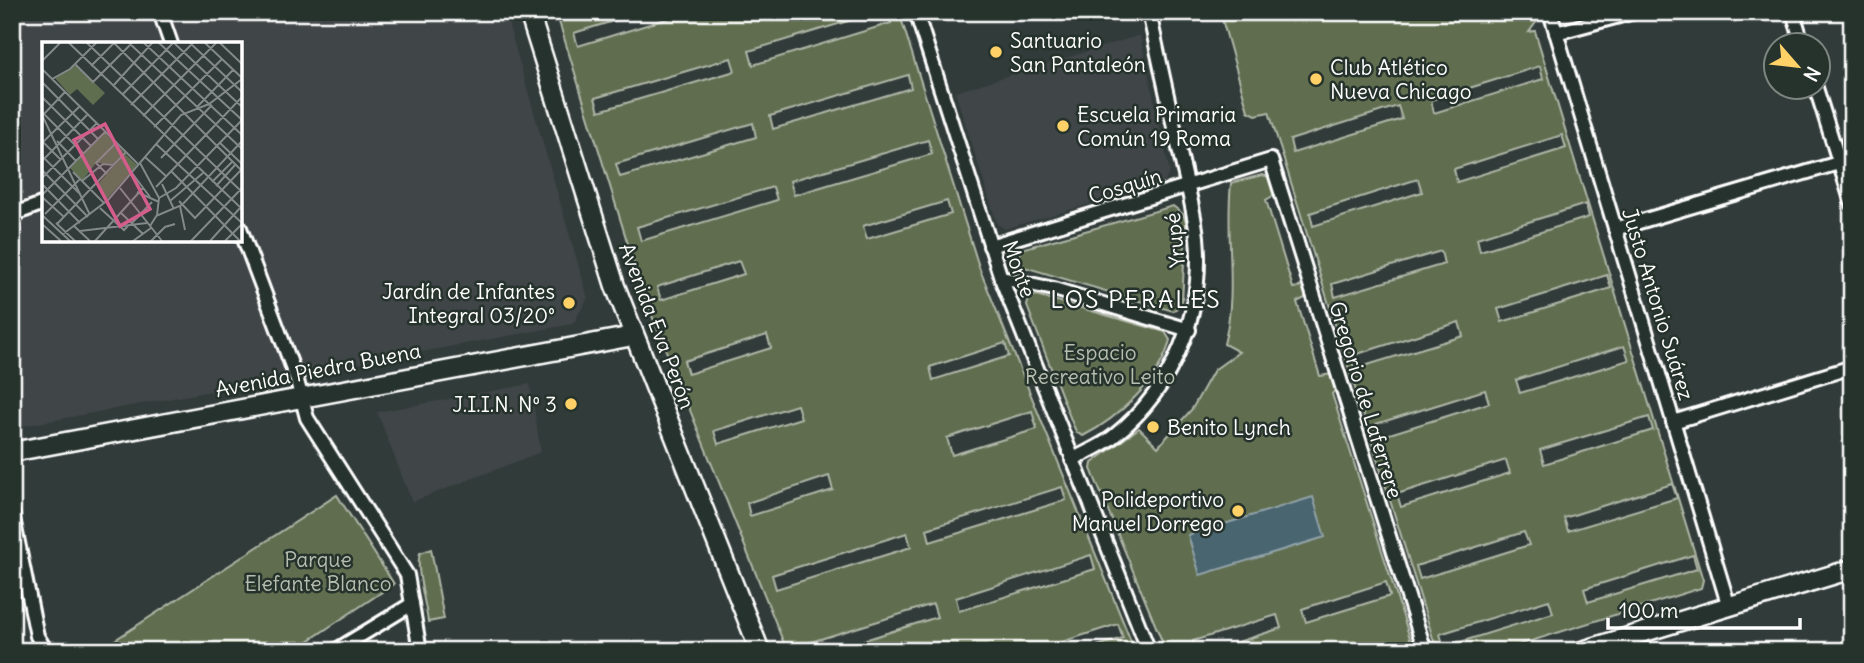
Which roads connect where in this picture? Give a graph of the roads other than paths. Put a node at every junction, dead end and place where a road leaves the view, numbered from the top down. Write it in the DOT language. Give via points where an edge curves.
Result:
graph roads {
  1 [pos="160,12"];
  2 [pos="529,12"];
  3 [pos="916,12"];
  4 [pos="1149,12"];
  5 [pos="1550,12"];
  6 [pos="1634,12"];
  7 [pos="1793,12"];
  8 [pos="1799,32"];
  9 [pos="1556,33"];
  10 [pos="170,42"];
  11 [pos="1822,102"];
  12 [pos="1271,160"];
  13 [pos="1845,161"];
  14 [pos="1187,187"];
  15 [pos="1852,203"];
  16 [pos="42,204"];
  17 [pos="12,215"];
  18 [pos="1615,229"];
  19 [pos="242,233"];
  20 [pos="990,246"];
  21 [pos="1001,278"];
  22 [pos="1189,330"];
  23 [pos="633,336"];
  24 [pos="1852,367"];
  25 [pos="300,397"];
  26 [pos="1673,422"];
  27 [pos="12,452"];
  28 [pos="1072,460"];
  29 [pos="12,513"];
  30 [pos="1852,569"];
  31 [pos="412,604"];
  32 [pos="1729,607"];
  33 [pos="46,651"];
  34 [pos="335,651"];
  35 [pos="420,651"];
  36 [pos="760,651"];
  37 [pos="1149,651"];
  38 [pos="1425,651"];
  39 [pos="1582,651"];
  1 -- 10 [label="street"];
  2 -- 23 [label="main road, Avenida Eva Perón"];
  3 -- 20 [label="street, Monte"];
  4 -- 14 [label="street, Yrupé"];
  5 -- 9 [label="street, Justo Antonio Suárez"];
  6 -- 9 [label="street"];
  7 -- 8 [label="street"];
  9 -- 18 [label="street, Justo Antonio Suárez"];
  11 -- 13 [label="street"];
  12 -- 14 [label="street, Cosquín"];
  12 -- 38 [label="street, Gregorio de Laferrere"];
  13 -- 15 [label="street"];
  13 -- 18 [label="street"];
  14 -- 20 [label="street, Cosquín"];
  14 -- 22 [label="street, Yrupé" via="1198,257"];
  16 -- 17 [label="street"];
  18 -- 26 [label="street, Justo Antonio Suárez"];
  19 -- 25 [label="street"];
  20 -- 21 [label="street, Monte"];
  21 -- 22 [label="street" via="1054,289"];
  21 -- 28 [label="street, Monte"];
  22 -- 28 [label="street, Yrupé" via="1145,406 1113,437"];
  23 -- 25 [label="main road, Avenida Piedra Buena"];
  23 -- 36 [label="main road, Avenida Eva Perón"];
  24 -- 26 [label="street"];
  25 -- 27 [label="main road, Avenida Piedra Buena"];
  25 -- 31 [label="street" via="313,429 407,576"];
  26 -- 32 [label="street, Justo Antonio Suárez"];
  28 -- 37 [label="street, Monte"];
  29 -- 33 [label="street" via="37,636"];
  30 -- 32 [label="main road"];
  31 -- 34 [label="street"];
  31 -- 35 [label="street"];
  32 -- 39 [label="main road"];
}
